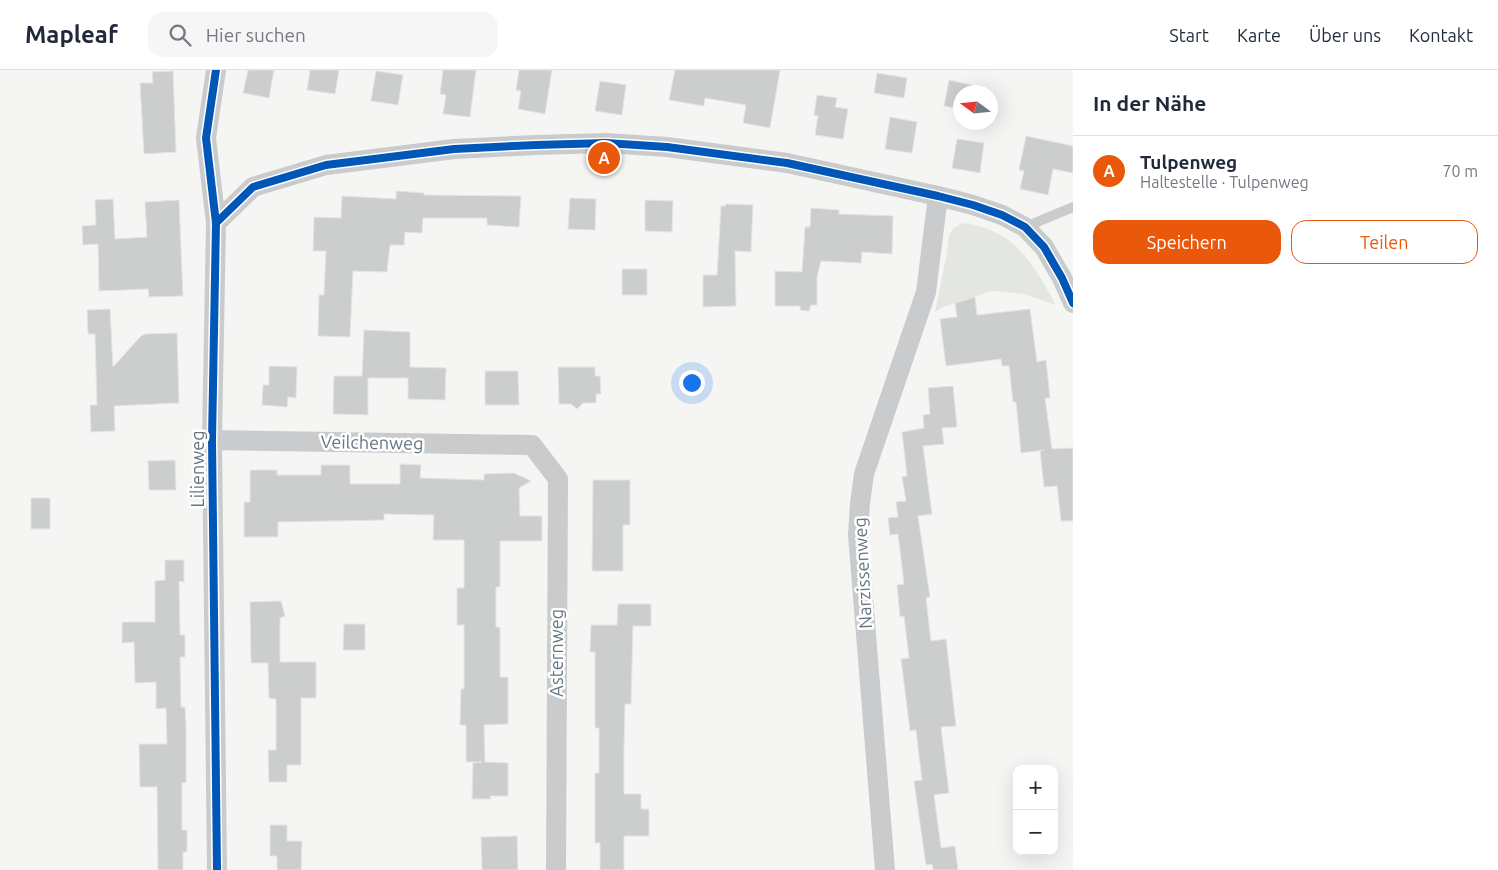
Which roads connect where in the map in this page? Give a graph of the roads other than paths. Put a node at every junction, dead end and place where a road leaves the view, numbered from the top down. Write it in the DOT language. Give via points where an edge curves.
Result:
graph roads {
  1 [pos="216,70"];
  2 [pos="938,196"];
  3 [pos="1073,207"];
  4 [pos="216,223"];
  5 [pos="1025,227"];
  6 [pos="1073,303"];
  7 [pos="212,440"];
  8 [pos="532,445"];
  9 [pos="217,870"];
  10 [pos="556,870"];
  11 [pos="886,870"];
  1 -- 4 [label="street, Lilienweg" via="206,138"];
  2 -- 4 [label="street" via="786,162 676,148 536,145 454,149 326,165 253,187"];
  2 -- 5 [label="street" via="1002,215"];
  2 -- 11 [label="street, Narzissenweg" via="926,292 874,439 860,503 858,535"];
  3 -- 5 [label="lane"];
  4 -- 7 [label="street, Lilienweg"];
  5 -- 6 [label="street" via="1053,260"];
  7 -- 8 [label="street, Veilchenweg"];
  7 -- 9 [label="street, Lilienweg"];
  8 -- 10 [label="street, Asternweg" via="558,479"];
}
